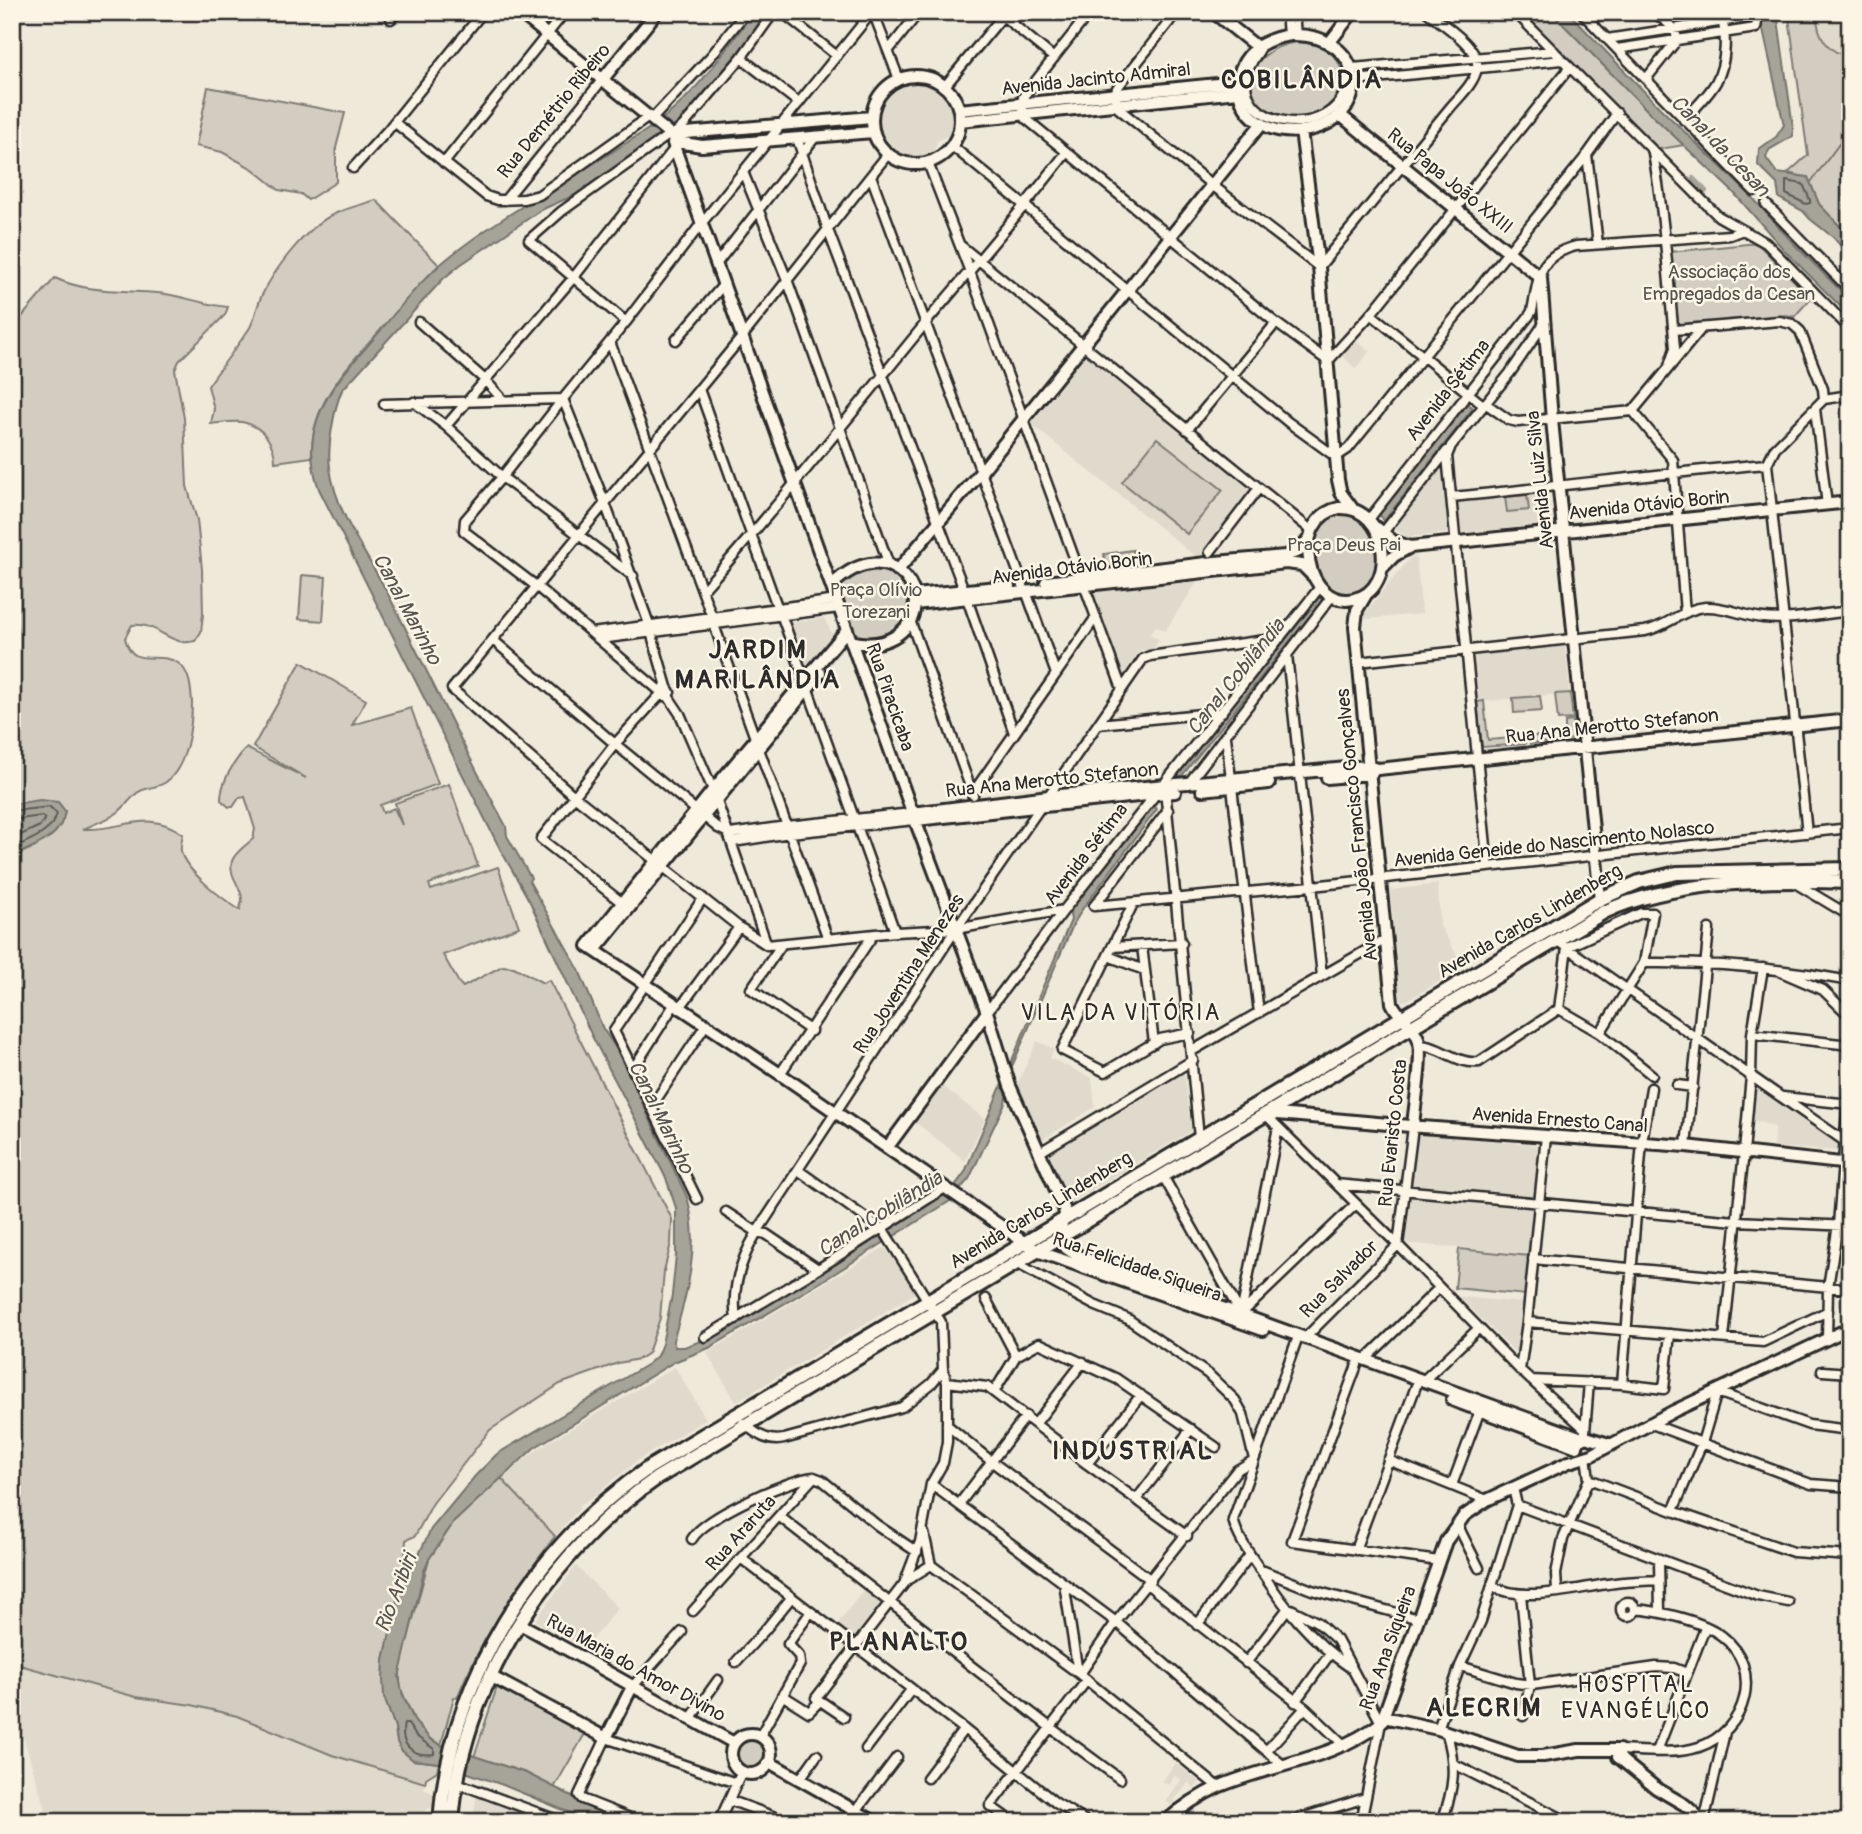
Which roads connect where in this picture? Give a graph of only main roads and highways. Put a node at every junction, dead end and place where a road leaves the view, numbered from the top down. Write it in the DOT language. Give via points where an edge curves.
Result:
graph roads {
  1 [pos="1850,869"];
  2 [pos="1850,882"];
  3 [pos="1407,1022"];
  4 [pos="1054,1233"];
  5 [pos="514,1621"];
  6 [pos="457,1748"];
  7 [pos="453,1777"];
  8 [pos="439,1818"];
  9 [pos="454,1822"];
  1 -- 3 [label="main road, Avenida Carlos Lindenberg" via="1677,873 1639,882 1600,900"];
  2 -- 3 [label="main road, Avenida Carlos Lindenberg" via="1704,887 1626,902"];
  3 -- 4 [label="main road, Avenida Carlos Lindenberg" via="1163,1176"];
  3 -- 4 [label="main road, Avenida Carlos Lindenberg" via="1199,1138 1064,1219"];
  4 -- 5 [label="main road, Avenida Carlos Lindenberg" via="1037,1251 657,1478 612,1513"];
  4 -- 5 [label="main road, Avenida Carlos Lindenberg" via="1024,1242 642,1472 596,1509 549,1559"];
  5 -- 6 [label="main road, Avenida Carlos Lindenberg"];
  5 -- 6 [label="main road, Avenida Carlos Lindenberg" via="477,1678"];
  6 -- 7 [label="main road, Avenida Carlos Lindenberg"];
  7 -- 8 [label="main road, Avenida Carlos Lindenberg"];
  7 -- 9 [label="main road, Avenida Carlos Lindenberg"];
}
